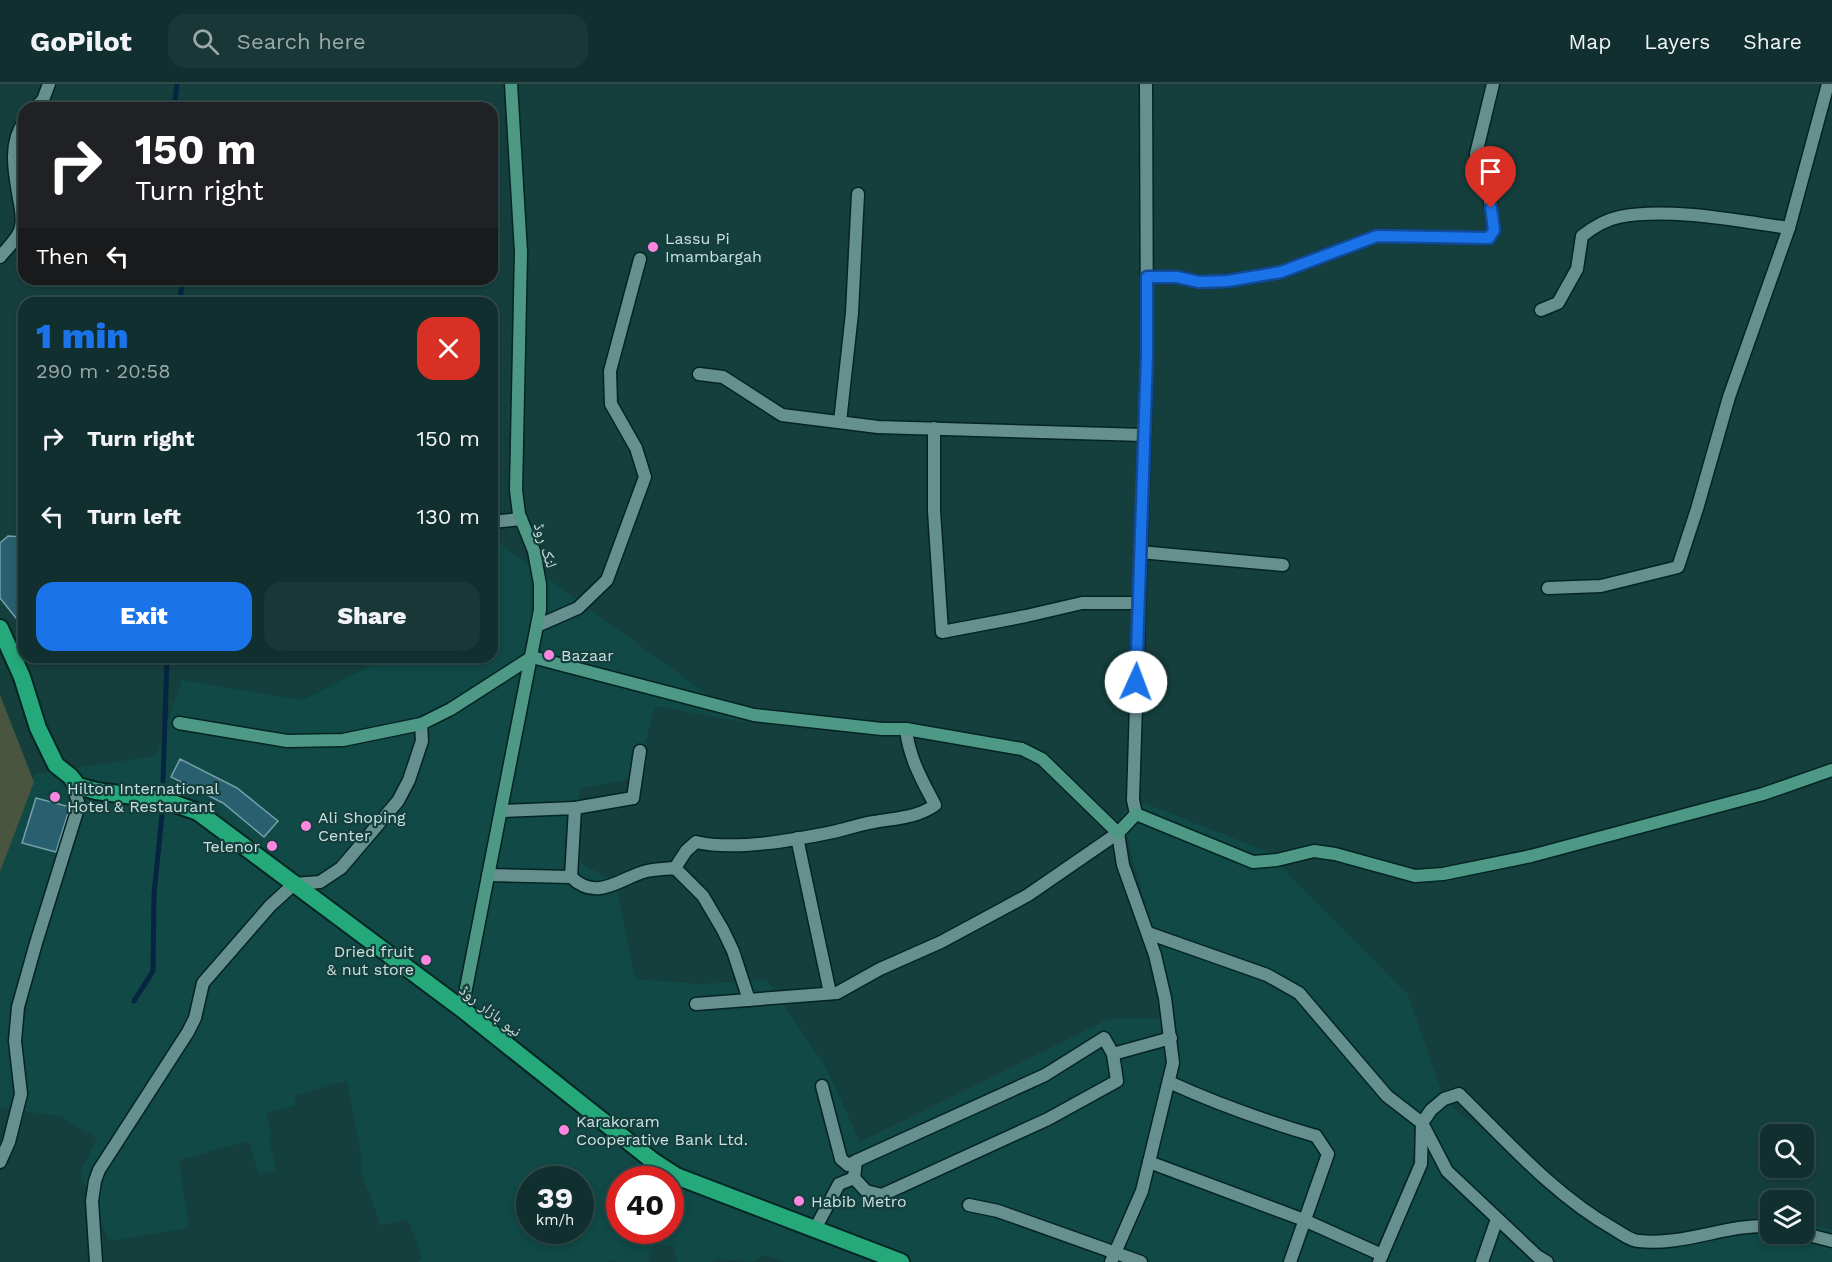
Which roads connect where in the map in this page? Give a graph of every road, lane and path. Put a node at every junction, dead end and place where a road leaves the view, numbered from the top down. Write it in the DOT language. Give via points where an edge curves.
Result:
graph roads {
  1 [pos="49,84"];
  2 [pos="511,84"];
  3 [pos="1146,84"];
  4 [pos="1493,84"];
  5 [pos="1828,84"];
  6 [pos="41,102"];
  7 [pos="18,132"];
  8 [pos="18,188"];
  9 [pos="858,194"];
  10 [pos="1789,228"];
  11 [pos="18,234"];
  12 [pos="0,257"];
  13 [pos="640,259"];
  14 [pos="1147,277"];
  15 [pos="1541,310"];
  16 [pos="699,374"];
  17 [pos="840,422"];
  18 [pos="934,429"];
  19 [pos="1144,435"];
  20 [pos="521,519"];
  21 [pos="498,521"];
  22 [pos="1140,552"];
  23 [pos="1283,564"];
  24 [pos="1548,588"];
  25 [pos="1138,603"];
  26 [pos="537,626"];
  27 [pos="0,628"];
  28 [pos="532,657"];
  29 [pos="179,723"];
  30 [pos="421,724"];
  31 [pos="906,729"];
  32 [pos="640,751"];
  33 [pos="1832,770"];
  34 [pos="70,776"];
  35 [pos="575,808"];
  36 [pos="501,811"];
  37 [pos="1136,814"];
  38 [pos="1118,833"];
  39 [pos="797,838"];
  40 [pos="675,868"];
  41 [pos="488,875"];
  42 [pos="571,877"];
  43 [pos="294,884"];
  44 [pos="1148,933"];
  45 [pos="830,993"];
  46 [pos="749,1000"];
  47 [pos="696,1004"];
  48 [pos="462,1009"];
  49 [pos="1172,1038"];
  50 [pos="1113,1054"];
  51 [pos="1169,1082"];
  52 [pos="822,1086"];
  53 [pos="1422,1123"];
  54 [pos="856,1161"];
  55 [pos="0,1162"];
  56 [pos="1149,1162"];
  57 [pos="854,1178"];
  58 [pos="969,1205"];
  59 [pos="1497,1219"];
  60 [pos="1304,1220"];
  61 [pos="1760,1226"];
  62 [pos="815,1229"];
  63 [pos="1814,1236"];
  64 [pos="1832,1241"];
  65 [pos="1113,1257"];
  66 [pos="1381,1258"];
  67 [pos="96,1262"];
  68 [pos="901,1262"];
  69 [pos="1141,1262"];
  70 [pos="1290,1262"];
  71 [pos="1482,1262"];
  72 [pos="1547,1262"];
  1 -- 6 [label="street"];
  2 -- 20 [label="main road, لنک روڈ" via="521,252 516,490"];
  3 -- 14 [label="street"];
  4 -- 14 [label="street" via="1476,154 1488,186 1494,230 1489,238 1377,236 1281,272 1228,281"];
  5 -- 10 [label="street"];
  7 -- 8 [label="street" via="13,148"];
  9 -- 17 [label="street" via="852,313"];
  10 -- 15 [label="street" via="1669,213 1618,217 1582,236 1577,269 1563,295 1558,303"];
  10 -- 24 [label="street" via="1729,397 1678,567 1601,586"];
  11 -- 12 [label="street"];
  13 -- 26 [label="street" via="610,371 611,404 636,448 645,477 607,580 578,608"];
  14 -- 19 [label="street"];
  16 -- 17 [label="street" via="723,377 782,415"];
  17 -- 18 [label="street"];
  18 -- 19 [label="street"];
  18 -- 25 [label="street" via="934,511 942,632 1082,603"];
  19 -- 22 [label="street"];
  20 -- 21 [label="street"];
  20 -- 26 [label="main road, لنک روڈ" via="534,551 540,584"];
  22 -- 23 [label="street"];
  22 -- 25 [label="street"];
  25 -- 37 [label="street" via="1133,800"];
  26 -- 28 [label="main road, لنک روڈ"];
  27 -- 34 [label="highway, نیو بازار روڈ" via="22,677 38,728 56,765"];
  28 -- 30 [label="main road"];
  28 -- 31 [label="main road" via="754,716"];
  28 -- 36 [label="main road, لنک روڈ"];
  29 -- 30 [label="main road" via="287,741 343,740"];
  30 -- 43 [label="street" via="422,741 398,801 341,868 320,882"];
  31 -- 38 [label="main road" via="1022,749 1042,759"];
  31 -- 39 [label="street" via="916,770 935,805 908,817"];
  32 -- 35 [label="street" via="633,798"];
  33 -- 37 [label="main road" via="1762,794 1542,853 1443,874 1415,876 1314,851 1253,862"];
  34 -- 43 [label="highway, نیو بازار روڈ" via="78,786 164,800 198,812"];
  34 -- 55 [label="street" via="79,805 18,1007 15,1041 21,1094"];
  35 -- 36 [label="street"];
  35 -- 42 [label="street"];
  36 -- 41 [label="main road, لنک روڈ"];
  37 -- 38 [label="main road"];
  38 -- 44 [label="street" via="1123,865"];
  38 -- 45 [label="street" via="1028,895 941,942"];
  39 -- 40 [label="street" via="714,846 696,842"];
  39 -- 45 [label="street"];
  40 -- 42 [label="street" via="646,871 605,887 578,883"];
  40 -- 46 [label="street" via="703,896 723,930"];
  41 -- 42 [label="street"];
  41 -- 48 [label="main road, لنک روڈ"];
  43 -- 48 [label="highway, نیو بازار روڈ"];
  43 -- 67 [label="street" via="202,983 198,1008 188,1032 99,1170 92,1201"];
  44 -- 49 [label="street"];
  44 -- 53 [label="street" via="1267,975 1299,993 1387,1096"];
  45 -- 46 [label="street"];
  46 -- 47 [label="street"];
  48 -- 62 [label="highway, نیو بازار روڈ" via="676,1176"];
  49 -- 50 [label="street"];
  49 -- 51 [label="street"];
  50 -- 54 [label="street" via="1104,1038 1045,1075"];
  50 -- 57 [label="street" via="1117,1081 1048,1119 882,1195 866,1191"];
  51 -- 56 [label="street"];
  51 -- 60 [label="street" via="1261,1120 1316,1136 1328,1154"];
  52 -- 54 [label="street" via="841,1159 848,1165"];
  53 -- 59 [label="street" via="1447,1171"];
  53 -- 61 [label="street" via="1444,1099 1460,1094 1553,1186 1595,1218 1636,1242 1684,1240"];
  53 -- 66 [label="street" via="1421,1164"];
  54 -- 57 [label="street"];
  56 -- 60 [label="street"];
  56 -- 65 [label="street" via="1142,1191"];
  57 -- 62 [label="street" via="839,1184"];
  58 -- 65 [label="street" via="998,1211"];
  59 -- 71 [label="street"];
  59 -- 72 [label="street"];
  60 -- 66 [label="street"];
  60 -- 70 [label="street"];
  62 -- 68 [label="highway, نیو بازار روڈ"];
  63 -- 64 [label="street"];
  65 -- 69 [label="street"];
}
